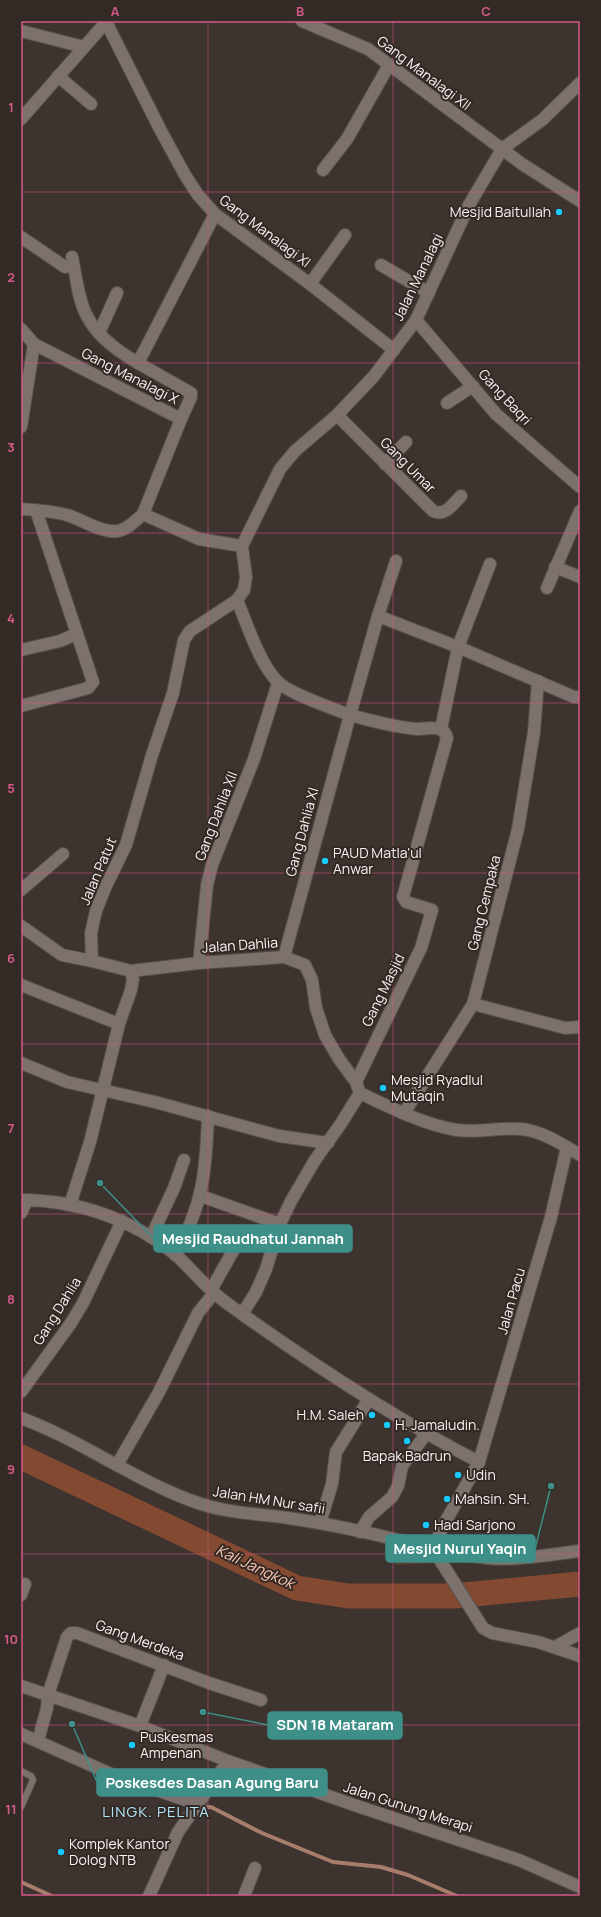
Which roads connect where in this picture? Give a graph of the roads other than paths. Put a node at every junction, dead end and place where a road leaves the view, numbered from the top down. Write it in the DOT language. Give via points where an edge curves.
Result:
graph roads {
  1 [pos="302,21"];
  2 [pos="106,22"];
  3 [pos="21,31"];
  4 [pos="84,46"];
  5 [pos="390,65"];
  6 [pos="58,76"];
  7 [pos="580,83"];
  8 [pos="91,104"];
  9 [pos="21,119"];
  10 [pos="502,149"];
  11 [pos="323,170"];
  12 [pos="580,201"];
  13 [pos="215,214"];
  14 [pos="345,235"];
  15 [pos="21,237"];
  16 [pos="72,257"];
  17 [pos="381,265"];
  18 [pos="65,267"];
  19 [pos="310,284"];
  20 [pos="117,293"];
  21 [pos="429,293"];
  22 [pos="416,320"];
  23 [pos="21,329"];
  24 [pos="99,333"];
  25 [pos="34,344"];
  26 [pos="394,350"];
  27 [pos="138,363"];
  28 [pos="473,386"];
  29 [pos="447,403"];
  30 [pos="337,414"];
  31 [pos="181,419"];
  32 [pos="21,427"];
  33 [pos="406,442"];
  34 [pos="385,464"];
  35 [pos="580,487"];
  36 [pos="461,496"];
  37 [pos="21,509"];
  38 [pos="36,510"];
  39 [pos="580,511"];
  40 [pos="143,514"];
  41 [pos="242,546"];
  42 [pos="396,561"];
  43 [pos="490,564"];
  44 [pos="555,567"];
  45 [pos="580,577"];
  46 [pos="547,588"];
  47 [pos="237,600"];
  48 [pos="378,616"];
  49 [pos="76,634"];
  50 [pos="458,647"];
  51 [pos="21,650"];
  52 [pos="538,681"];
  53 [pos="278,683"];
  54 [pos="580,697"];
  55 [pos="21,706"];
  56 [pos="350,715"];
  57 [pos="441,729"];
  58 [pos="63,854"];
  59 [pos="21,890"];
  60 [pos="21,926"];
  61 [pos="284,957"];
  62 [pos="92,961"];
  63 [pos="199,963"];
  64 [pos="131,971"];
  65 [pos="21,985"];
  66 [pos="473,1004"];
  67 [pos="119,1024"];
  68 [pos="580,1027"];
  69 [pos="21,1063"];
  70 [pos="358,1087"];
  71 [pos="102,1089"];
  72 [pos="404,1113"];
  73 [pos="208,1116"];
  74 [pos="328,1143"];
  75 [pos="567,1147"];
  76 [pos="580,1155"];
  77 [pos="184,1160"];
  78 [pos="201,1196"];
  79 [pos="24,1200"];
  80 [pos="70,1205"];
  81 [pos="21,1213"];
  82 [pos="122,1221"];
  83 [pos="280,1224"];
  84 [pos="150,1237"];
  85 [pos="233,1251"];
  86 [pos="175,1254"];
  87 [pos="212,1291"];
  88 [pos="242,1314"];
  89 [pos="21,1392"];
  90 [pos="370,1400"];
  91 [pos="21,1418"];
  92 [pos="426,1434"];
  93 [pos="479,1462"];
  94 [pos="117,1465"];
  95 [pos="320,1523"];
  96 [pos="360,1532"];
  97 [pos="435,1549"];
  98 [pos="580,1551"];
  99 [pos="580,1633"];
  100 [pos="555,1647"];
  101 [pos="580,1656"];
  102 [pos="164,1664"];
  103 [pos="21,1686"];
  104 [pos="48,1695"];
  105 [pos="261,1700"];
  106 [pos="140,1726"];
  107 [pos="21,1734"];
  108 [pos="38,1741"];
  109 [pos="228,1761"];
  110 [pos="21,1771"];
  111 [pos="21,1807"];
  112 [pos="196,1807"];
  113 [pos="255,1868"];
  114 [pos="580,1887"];
  115 [pos="149,1896"];
  116 [pos="244,1896"];
  1 -- 5 [label="street, Gang Manalagi XII" via="368,49"];
  2 -- 4 [label="street"];
  2 -- 13 [label="street, Gang Manalagi XI" via="185,175"];
  3 -- 4 [label="street"];
  4 -- 6 [label="street"];
  5 -- 10 [label="street, Gang Manalagi XII"];
  5 -- 11 [label="street" via="347,139"];
  6 -- 8 [label="street"];
  6 -- 9 [label="street"];
  7 -- 10 [label="street, Jalan Manalagi" via="542,120"];
  10 -- 12 [label="street, Gang Manalagi XII" via="547,182"];
  10 -- 21 [label="street, Jalan Manalagi" via="469,205"];
  13 -- 19 [label="street, Gang Manalagi XI"];
  13 -- 27 [label="street"];
  14 -- 19 [label="street"];
  15 -- 18 [label="street"];
  16 -- 24 [label="street" via="86,316"];
  17 -- 21 [label="street"];
  19 -- 26 [label="street, Gang Manalagi XI"];
  20 -- 24 [label="street"];
  21 -- 22 [label="street, Jalan Manalagi"];
  22 -- 26 [label="street, Jalan Manalagi"];
  22 -- 28 [label="street, Gang Baqri"];
  23 -- 25 [label="street, Gang Manalagi X"];
  24 -- 27 [label="street" via="114,348"];
  25 -- 31 [label="street, Gang Manalagi X"];
  25 -- 32 [label="street"];
  26 -- 30 [label="street, Jalan Manalagi" via="374,376"];
  27 -- 31 [label="street" via="189,390 191,397"];
  28 -- 29 [label="street"];
  28 -- 35 [label="street, Gang Baqri" via="516,433"];
  30 -- 34 [label="street, Gang Umar"];
  30 -- 41 [label="street, Jalan Manalagi" via="287,459"];
  31 -- 40 [label="street, Gang Manalagi X"];
  33 -- 34 [label="street"];
  34 -- 36 [label="street, Gang Umar" via="437,513 445,512"];
  37 -- 38 [label="street"];
  38 -- 40 [label="street" via="67,515 106,530 117,531 126,528"];
  38 -- 49 [label="street"];
  39 -- 44 [label="street"];
  40 -- 41 [label="street" via="199,539"];
  41 -- 47 [label="street" via="246,577 244,590"];
  42 -- 48 [label="street, Gang Dahlia XI"];
  43 -- 50 [label="street"];
  44 -- 45 [label="street"];
  44 -- 46 [label="street"];
  47 -- 53 [label="street" via="260,655"];
  47 -- 62 [label="street, Jalan Patut" via="190,630 184,640 173,693 126,844 104,888 96,912 91,933"];
  48 -- 50 [label="street"];
  48 -- 56 [label="street, Gang Dahlia XI"];
  49 -- 51 [label="street" via="60,641"];
  49 -- 55 [label="street" via="92,685"];
  50 -- 52 [label="street"];
  50 -- 57 [label="street"];
  52 -- 54 [label="street" via="574,697"];
  52 -- 66 [label="street, Gang Cempaka" via="534,732 518,829"];
  53 -- 56 [label="street"];
  53 -- 63 [label="street, Gang Dahlia XII" via="254,759 210,871"];
  56 -- 57 [label="street" via="419,729"];
  56 -- 61 [label="street, Gang Dahlia XI"];
  57 -- 70 [label="street, Gang Masjid" via="447,738 403,897 406,902 432,910 418,954"];
  58 -- 59 [label="street"];
  60 -- 62 [label="street" via="62,955"];
  61 -- 63 [label="street, Jalan Dahlia"];
  61 -- 70 [label="street, Jalan Dahlia" via="305,965 312,980 316,1008 325,1035"];
  62 -- 64 [label="street"];
  63 -- 64 [label="street, Jalan Dahlia"];
  64 -- 67 [label="street" via="131,990"];
  65 -- 67 [label="street"];
  66 -- 68 [label="street" via="565,1028"];
  66 -- 72 [label="street, Gang Cempaka"];
  67 -- 71 [label="street"];
  69 -- 71 [label="street" via="66,1082"];
  70 -- 72 [label="street"];
  70 -- 74 [label="street, Gang Masjid"];
  71 -- 73 [label="street"];
  71 -- 80 [label="street" via="90,1142"];
  72 -- 75 [label="street" via="456,1130 523,1129"];
  73 -- 74 [label="street" via="278,1136"];
  73 -- 78 [label="street" via="207,1156"];
  74 -- 83 [label="street, Gang Masjid" via="298,1187"];
  75 -- 76 [label="street"];
  75 -- 93 [label="street, Jalan Pacu" via="549,1224"];
  77 -- 84 [label="street" via="174,1188"];
  78 -- 83 [label="street"];
  78 -- 86 [label="street" via="186,1236"];
  79 -- 80 [label="street" via="52,1201"];
  79 -- 81 [label="street"];
  80 -- 82 [label="street" via="91,1209"];
  82 -- 84 [label="street"];
  82 -- 89 [label="street, Gang Dahlia" via="83,1303"];
  83 -- 88 [label="street, Gang Masjid" via="266,1269"];
  84 -- 86 [label="street"];
  85 -- 87 [label="street"];
  86 -- 87 [label="street"];
  87 -- 88 [label="street"];
  87 -- 94 [label="street"];
  88 -- 90 [label="street"];
  90 -- 92 [label="street"];
  90 -- 95 [label="street" via="336,1452 332,1484"];
  91 -- 94 [label="street, Jalan HM Nur safii" via="71,1440"];
  92 -- 93 [label="street"];
  92 -- 96 [label="street" via="402,1466 398,1486 392,1497 369,1517"];
  93 -- 97 [label="street, Jalan Pacu"];
  94 -- 95 [label="street, Jalan HM Nur safii" via="178,1495 220,1509"];
  95 -- 96 [label="street, Jalan HM Nur safii"];
  96 -- 97 [label="street, Jalan HM Nur safii"];
  97 -- 98 [label="street, Jalan HM Nur safii" via="448,1548 486,1559 504,1560"];
  97 -- 100 [label="street" via="483,1628 492,1633"];
  99 -- 100 [label="street"];
  100 -- 101 [label="street"];
  102 -- 104 [label="street, Gang Merdeka" via="71,1632 67,1637"];
  102 -- 105 [label="street, Gang Merdeka" via="209,1683"];
  102 -- 106 [label="street"];
  103 -- 104 [label="street, Jalan Gunung Merapi"];
  104 -- 106 [label="street, Jalan Gunung Merapi"];
  104 -- 108 [label="street"];
  106 -- 109 [label="street, Jalan Gunung Merapi"];
  107 -- 108 [label="street"];
  108 -- 112 [label="street" via="113,1775"];
  109 -- 112 [label="street"];
  109 -- 114 [label="street, Jalan Gunung Merapi" via="519,1860"];
  110 -- 111 [label="lane" via="33,1780"];
  112 -- 115 [label="street" via="178,1832"];
  113 -- 116 [label="street"];
}
